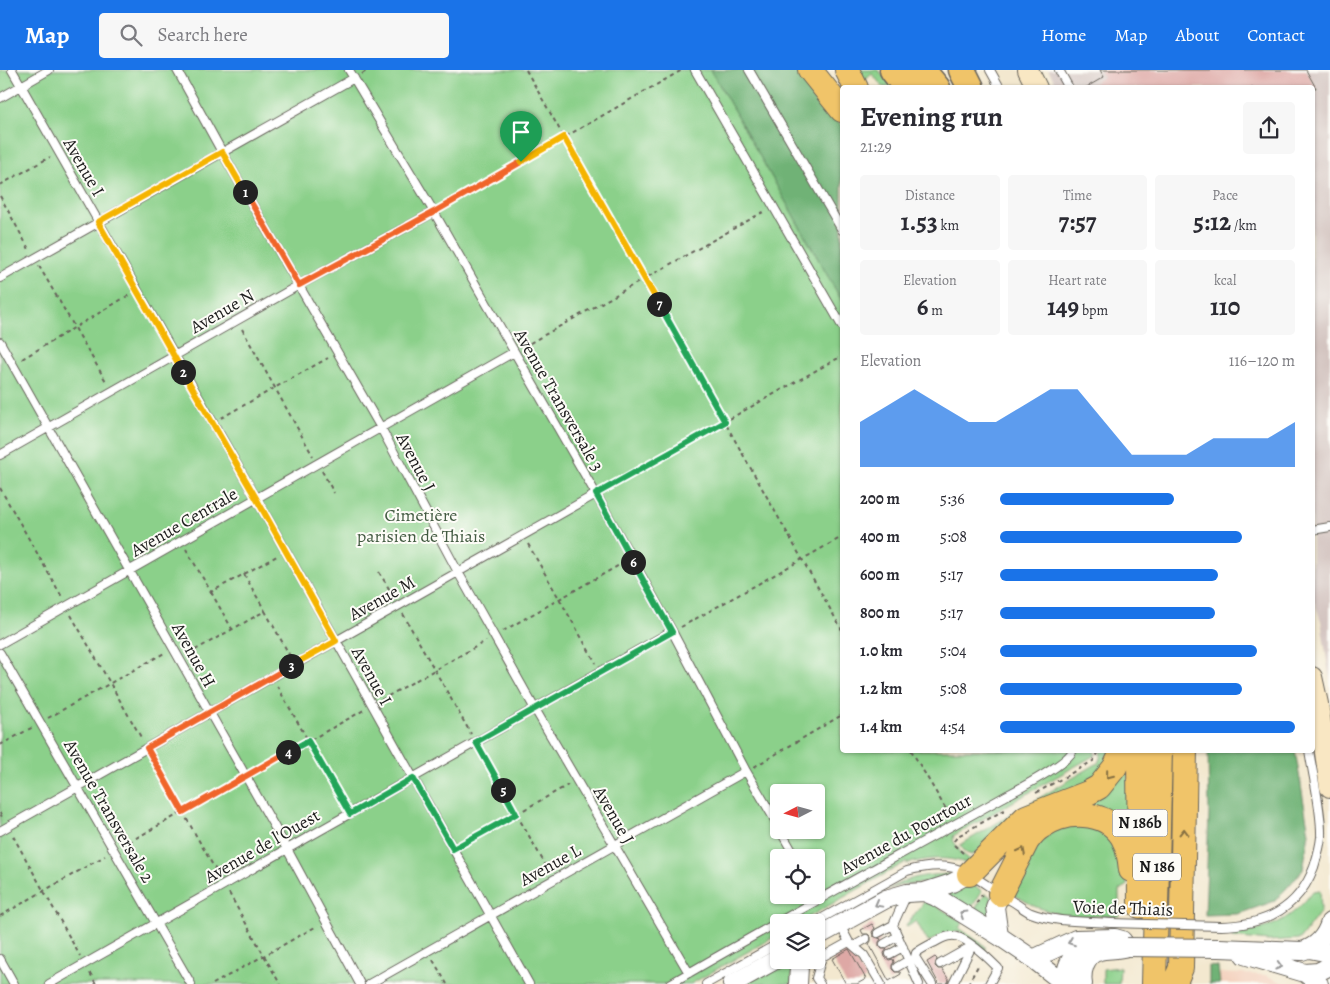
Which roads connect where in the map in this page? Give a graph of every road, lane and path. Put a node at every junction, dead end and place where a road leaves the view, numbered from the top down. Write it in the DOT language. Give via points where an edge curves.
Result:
graph roads {
  1 [pos="12,70"];
  2 [pos="49,70"];
  3 [pos="177,70"];
  4 [pos="350,70"];
  5 [pos="526,70"];
  6 [pos="682,70"];
  7 [pos="695,70"];
  8 [pos="749,70"];
  9 [pos="810,70"];
  10 [pos="847,70"];
  11 [pos="893,70"];
  12 [pos="922,70"];
  13 [pos="962,70"];
  14 [pos="990,70"];
  15 [pos="1028,70"];
  16 [pos="1059,70"];
  17 [pos="354,78"];
  18 [pos="854,85"];
  19 [pos="905,85"];
  20 [pos="934,85"];
  21 [pos="970,85"];
  22 [pos="998,85"];
  23 [pos="1036,85"];
  24 [pos="1067,85"];
  25 [pos="21,86"];
  26 [pos="0,98"];
  27 [pos="840,108"];
  28 [pos="564,137"];
  29 [pos="58,152"];
  30 [pos="222,152"];
  31 [pos="0,185"];
  32 [pos="0,196"];
  33 [pos="774,206"];
  34 [pos="434,212"];
  35 [pos="98,222"];
  36 [pos="840,227"];
  37 [pos="34,258"];
  38 [pos="0,278"];
  39 [pos="644,278"];
  40 [pos="299,285"];
  41 [pos="137,290"];
  42 [pos="236,320"];
  43 [pos="840,322"];
  44 [pos="75,328"];
  45 [pos="0,342"];
  46 [pos="514,352"];
  47 [pos="338,353"];
  48 [pos="174,356"];
  49 [pos="840,357"];
  50 [pos="13,365"];
  51 [pos="275,388"];
  52 [pos="112,391"];
  53 [pos="725,422"];
  54 [pos="213,423"];
  55 [pos="48,427"];
  56 [pos="380,428"];
  57 [pos="0,454"];
  58 [pos="318,463"];
  59 [pos="0,488"];
  60 [pos="334,493"];
  61 [pos="596,494"];
  62 [pos="256,498"];
  63 [pos="1330,527"];
  64 [pos="1315,530"];
  65 [pos="523,535"];
  66 [pos="840,538"];
  67 [pos="182,541"];
  68 [pos="286,551"];
  69 [pos="631,558"];
  70 [pos="803,560"];
  71 [pos="130,570"];
  72 [pos="379,572"];
  73 [pos="458,572"];
  74 [pos="244,574"];
  75 [pos="211,592"];
  76 [pos="560,599"];
  77 [pos="66,606"];
  78 [pos="398,606"];
  79 [pos="265,611"];
  80 [pos="840,626"];
  81 [pos="232,629"];
  82 [pos="672,632"];
  83 [pos="494,636"];
  84 [pos="336,641"];
  85 [pos="0,644"];
  86 [pos="173,648"];
  87 [pos="0,653"];
  88 [pos="179,659"];
  89 [pos="295,664"];
  90 [pos="435,670"];
  91 [pos="601,672"];
  92 [pos="272,677"];
  93 [pos="110,683"];
  94 [pos="1315,685"];
  95 [pos="372,705"];
  96 [pos="535,709"];
  97 [pos="209,712"];
  98 [pos="840,717"];
  99 [pos="40,722"];
  100 [pos="308,741"];
  101 [pos="476,742"];
  102 [pos="0,745"];
  103 [pos="147,748"];
  104 [pos="913,753"];
  105 [pos="1072,753"];
  106 [pos="1122,753"];
  107 [pos="1139,753"];
  108 [pos="1160,753"];
  109 [pos="1185,753"];
  110 [pos="1309,753"];
  111 [pos="746,771"];
  112 [pos="246,776"];
  113 [pos="413,778"];
  114 [pos="576,780"];
  115 [pos="78,787"];
  116 [pos="1330,787"];
  117 [pos="183,812"];
  118 [pos="770,812"];
  119 [pos="0,814"];
  120 [pos="350,814"];
  121 [pos="516,814"];
  122 [pos="955,824"];
  123 [pos="4,829"];
  124 [pos="614,846"];
  125 [pos="287,849"];
  126 [pos="453,849"];
  127 [pos="114,851"];
  128 [pos="554,880"];
  129 [pos="224,885"];
  130 [pos="984,887"];
  131 [pos="44,891"];
  132 [pos="825,891"];
  133 [pos="916,892"];
  134 [pos="1141,895"];
  135 [pos="803,904"];
  136 [pos="975,905"];
  137 [pos="0,916"];
  138 [pos="490,916"];
  139 [pos="825,916"];
  140 [pos="326,921"];
  141 [pos="1330,922"];
  142 [pos="156,923"];
  143 [pos="840,925"];
  144 [pos="893,925"];
  145 [pos="825,932"];
  146 [pos="878,933"];
  147 [pos="898,936"];
  148 [pos="999,936"];
  149 [pos="866,939"];
  150 [pos="1112,942"];
  151 [pos="852,944"];
  152 [pos="884,944"];
  153 [pos="972,946"];
  154 [pos="903,947"];
  155 [pos="770,948"];
  156 [pos="1219,948"];
  157 [pos="1309,949"];
  158 [pos="872,950"];
  159 [pos="428,951"];
  160 [pos="1330,953"];
  161 [pos="890,954"];
  162 [pos="264,955"];
  163 [pos="864,955"];
  164 [pos="0,959"];
  165 [pos="1033,959"];
  166 [pos="909,960"];
  167 [pos="982,960"];
  168 [pos="878,961"];
  169 [pos="770,963"];
  170 [pos="85,964"];
  171 [pos="940,964"];
  172 [pos="870,965"];
  173 [pos="1330,966"];
  174 [pos="897,967"];
  175 [pos="799,969"];
  176 [pos="928,971"];
  177 [pos="689,973"];
  178 [pos="885,973"];
  179 [pos="1180,979"];
  180 [pos="1312,979"];
  181 [pos="918,980"];
  182 [pos="878,982"];
  183 [pos="14,984"];
  184 [pos="49,984"];
  185 [pos="96,984"];
  186 [pos="191,984"];
  187 [pos="213,984"];
  188 [pos="280,984"];
  189 [pos="360,984"];
  190 [pos="369,984"];
  191 [pos="447,984"];
  192 [pos="529,984"];
  193 [pos="670,984"];
  194 [pos="706,984"];
  195 [pos="732,984"];
  196 [pos="798,984"];
  197 [pos="820,984"];
  198 [pos="932,984"];
  199 [pos="953,984"];
  200 [pos="968,984"];
  201 [pos="989,984"];
  202 [pos="1065,984"];
  203 [pos="1083,984"];
  204 [pos="1138,984"];
  205 [pos="1154,984"];
  1 -- 25 [label="lane, Avenue I"];
  2 -- 25 [label="lane"];
  3 -- 30 [label="lane, Avenue J"];
  4 -- 17 [label="lane, Avenue Transversale 3"];
  5 -- 28 [label="path"];
  6 -- 28 [label="path"];
  7 -- 33 [label="lane"];
  8 -- 36 [label="lane"];
  9 -- 27 [label="highway"];
  10 -- 18 [label="highway"];
  11 -- 19 [label="highway"];
  12 -- 20 [label="highway"];
  13 -- 21 [label="highway"];
  14 -- 22 [label="lane"];
  15 -- 23 [label="main road"];
  16 -- 24 [label="lane"];
  17 -- 30 [label="lane"];
  17 -- 34 [label="lane, Avenue Transversale 3"];
  25 -- 26 [label="lane"];
  25 -- 29 [label="lane, Avenue I"];
  28 -- 34 [label="path"];
  28 -- 39 [label="path"];
  29 -- 31 [label="path"];
  29 -- 35 [label="lane, Avenue I"];
  30 -- 35 [label="lane"];
  30 -- 40 [label="lane, Avenue J"];
  32 -- 37 [label="path"];
  33 -- 39 [label="path"];
  33 -- 43 [label="lane"];
  34 -- 40 [label="lane, Avenue N"];
  34 -- 46 [label="lane, Avenue Transversale 3"];
  35 -- 37 [label="lane"];
  35 -- 41 [label="lane, Avenue I"];
  37 -- 38 [label="lane"];
  37 -- 44 [label="path"];
  39 -- 46 [label="path"];
  39 -- 53 [label="path"];
  40 -- 42 [label="lane, Avenue N"];
  40 -- 47 [label="lane, Avenue J"];
  41 -- 44 [label="path"];
  41 -- 48 [label="lane, Avenue I"];
  42 -- 48 [label="lane, Avenue N"];
  42 -- 51 [label="path"];
  44 -- 50 [label="path"];
  44 -- 52 [label="path"];
  45 -- 50 [label="lane, Avenue H"];
  46 -- 56 [label="lane, Avenue Centrale"];
  46 -- 61 [label="lane, Avenue Transversale 3"];
  47 -- 51 [label="path"];
  47 -- 56 [label="lane, Avenue J"];
  48 -- 52 [label="lane, Avenue N"];
  48 -- 54 [label="lane, Avenue I"];
  49 -- 53 [label="path"];
  50 -- 55 [label="lane, Avenue H"];
  51 -- 54 [label="path"];
  51 -- 58 [label="path"];
  52 -- 55 [label="lane, Avenue N"];
  53 -- 61 [label="path"];
  53 -- 70 [label="path"];
  54 -- 62 [label="lane, Avenue I"];
  55 -- 57 [label="lane, Avenue N"];
  55 -- 71 [label="lane, Avenue H"];
  56 -- 58 [label="lane, Avenue Centrale"];
  56 -- 73 [label="lane, Avenue J"];
  58 -- 60 [label="path"];
  58 -- 62 [label="lane, Avenue Centrale"];
  59 -- 77 [label="path"];
  61 -- 65 [label="lane, Avenue M"];
  61 -- 69 [label="lane, Avenue Transversale 3"];
  62 -- 67 [label="lane, Avenue Centrale"];
  62 -- 68 [label="lane, Avenue I"];
  63 -- 64 [label="lane"];
  65 -- 73 [label="lane, Avenue M"];
  65 -- 76 [label="path"];
  66 -- 70 [label="path"];
  67 -- 71 [label="lane, Avenue Centrale"];
  67 -- 75 [label="path"];
  68 -- 74 [label="path"];
  68 -- 84 [label="lane, Avenue I"];
  69 -- 76 [label="path"];
  69 -- 82 [label="lane, Avenue Transversale 3"];
  70 -- 80 [label="path"];
  70 -- 82 [label="path"];
  71 -- 77 [label="lane, Avenue Centrale"];
  71 -- 86 [label="lane, Avenue H"];
  72 -- 78 [label="path"];
  73 -- 78 [label="lane, Avenue M"];
  73 -- 83 [label="lane, Avenue J"];
  74 -- 75 [label="path"];
  74 -- 79 [label="path"];
  75 -- 81 [label="path"];
  76 -- 83 [label="path"];
  76 -- 91 [label="path"];
  77 -- 85 [label="lane, Avenue Centrale"];
  77 -- 93 [label="path"];
  78 -- 84 [label="lane, Avenue M"];
  78 -- 90 [label="path"];
  79 -- 81 [label="path"];
  79 -- 89 [label="path"];
  81 -- 88 [label="path"];
  82 -- 91 [label="lane, Avenue de l'Ouest"];
  82 -- 111 [label="lane, Avenue Transversale 3"];
  83 -- 90 [label="path"];
  83 -- 96 [label="lane, Avenue J"];
  84 -- 89 [label="lane, Avenue M"];
  84 -- 95 [label="lane, Avenue I"];
  86 -- 88 [label="lane, Avenue H"];
  86 -- 93 [label="path"];
  87 -- 99 [label="lane, Avenue Transversale 2"];
  88 -- 97 [label="lane, Avenue H"];
  89 -- 92 [label="lane, Avenue M"];
  90 -- 95 [label="path"];
  90 -- 101 [label="path"];
  91 -- 96 [label="lane, Avenue de l'Ouest"];
  92 -- 97 [label="lane, Avenue M"];
  92 -- 100 [label="path"];
  93 -- 99 [label="path"];
  93 -- 103 [label="path"];
  94 -- 116 [label="main road" via="1321,704"];
  95 -- 100 [label="path"];
  95 -- 113 [label="lane, Avenue I"];
  96 -- 101 [label="lane, Avenue de l'Ouest"];
  96 -- 114 [label="lane, Avenue J"];
  97 -- 103 [label="lane, Avenue M"];
  97 -- 112 [label="lane, Avenue H"];
  98 -- 111 [label="path"];
  99 -- 102 [label="path"];
  99 -- 115 [label="lane, Avenue Transversale 2"];
  100 -- 112 [label="path"];
  100 -- 120 [label="path"];
  101 -- 113 [label="lane, Avenue de l'Ouest"];
  101 -- 121 [label="path"];
  103 -- 115 [label="lane, Avenue M"];
  103 -- 117 [label="path"];
  104 -- 122 [label="path"];
  105 -- 122 [label="lane, Avenue du Pourtour" via="1061,763"];
  106 -- 130 [label="highway, one-way" via="1115,768 1088,794 1026,817"];
  107 -- 134 [label="highway, N 186b"];
  108 -- 205 [label="highway, N 186"];
  179 -- 109 [label="highway, N 186, one-way"];
  110 -- 150 [label="lane, Voie de Thiais, bridge" via="1321,837 1307,883 1290,903 1275,915 1247,924"];
  111 -- 118 [label="lane, Avenue Transversale 3"];
  111 -- 124 [label="lane, Avenue L"];
  112 -- 117 [label="path"];
  112 -- 125 [label="lane, Avenue H"];
  113 -- 120 [label="lane, Avenue de l'Ouest"];
  113 -- 126 [label="lane, Avenue I"];
  114 -- 121 [label="path"];
  114 -- 124 [label="lane, Avenue J"];
  115 -- 123 [label="lane, Avenue M"];
  115 -- 127 [label="lane, Avenue Transversale 2"];
  117 -- 127 [label="path"];
  117 -- 129 [label="path"];
  119 -- 123 [label="path"];
  120 -- 125 [label="lane, Avenue de l'Ouest"];
  121 -- 126 [label="path"];
  121 -- 128 [label="path"];
  122 -- 132 [label="lane, Avenue du Pourtour"];
  123 -- 131 [label="path"];
  124 -- 128 [label="lane, Avenue L"];
  124 -- 177 [label="lane, Avenue J"];
  125 -- 129 [label="lane, Avenue de l'Ouest"];
  125 -- 140 [label="lane, Avenue H"];
  126 -- 138 [label="lane, Avenue I"];
  127 -- 131 [label="path"];
  127 -- 142 [label="lane, Avenue Transversale 2"];
  128 -- 138 [label="lane, Avenue L"];
  129 -- 142 [label="lane, Avenue de l'Ouest"];
  129 -- 162 [label="path"];
  130 -- 133 [label="street" via="952,884"];
  130 -- 134 [label="highway, one-way" via="1040,827 1051,821 1090,815 1103,819 1123,837 1132,880"];
  130 -- 136 [label="path"];
  130 -- 139 [label="lane, Voie de Thiais" via="955,866 924,866 907,871"];
  130 -- 148 [label="street" via="995,907"];
  130 -- 150 [label="lane, Voie de Thiais" via="1031,912"];
  131 -- 137 [label="path"];
  131 -- 170 [label="path"];
  133 -- 143 [label="street, one-way" via="886,899"];
  133 -- 144 [label="lane"];
  148 -- 133 [label="street, one-way" via="936,897"];
  134 -- 204 [label="highway, N 186b"];
  135 -- 177 [label="lane, Avenue du Pourtour"];
  138 -- 159 [label="lane, Avenue L"];
  138 -- 192 [label="lane, Avenue I"];
  140 -- 162 [label="path"];
  140 -- 189 [label="lane, Avenue H"];
  141 -- 157 [label="street" via="1320,940"];
  142 -- 170 [label="lane, Avenue de l'Ouest"];
  142 -- 186 [label="lane, Avenue Transversale 2"];
  143 -- 145 [label="street"];
  143 -- 151 [label="lane"];
  144 -- 146 [label="lane"];
  144 -- 147 [label="lane"];
  147 -- 152 [label="lane"];
  147 -- 154 [label="lane"];
  148 -- 165 [label="street"];
  149 -- 151 [label="lane"];
  150 -- 156 [label="street, bridge"];
  150 -- 165 [label="street, one-way" via="1076,939"];
  150 -- 202 [label="street" via="1074,955 1068,964"];
  150 -- 203 [label="street" via="1092,955 1084,966"];
  151 -- 163 [label="lane"];
  151 -- 197 [label="lane" via="822,957 816,978"];
  153 -- 171 [label="lane"];
  153 -- 176 [label="lane" via="958,936 952,936 919,950 915,957"];
  153 -- 199 [label="lane"];
  153 -- 201 [label="lane" via="998,968"];
  154 -- 161 [label="lane"];
  154 -- 166 [label="lane"];
  155 -- 194 [label="lane"];
  156 -- 157 [label="street"];
  156 -- 180 [label="street, one-way"];
  157 -- 160 [label="street"];
  158 -- 163 [label="lane"];
  159 -- 190 [label="lane, Avenue L"];
  159 -- 191 [label="path"];
  162 -- 187 [label="path"];
  162 -- 188 [label="path"];
  163 -- 172 [label="lane"];
  164 -- 183 [label="lane"];
  165 -- 202 [label="street"];
  166 -- 174 [label="lane"];
  166 -- 181 [label="lane"];
  167 -- 200 [label="path"];
  168 -- 172 [label="lane"];
  169 -- 195 [label="street"];
  170 -- 184 [label="lane, Avenue de l'Ouest"];
  170 -- 185 [label="path"];
  172 -- 182 [label="lane"];
  173 -- 180 [label="street"];
  175 -- 196 [label="street"];
  176 -- 181 [label="lane"];
  176 -- 198 [label="lane"];
  177 -- 193 [label="lane, Avenue du Pourtour"];
  178 -- 182 [label="lane"];
}
